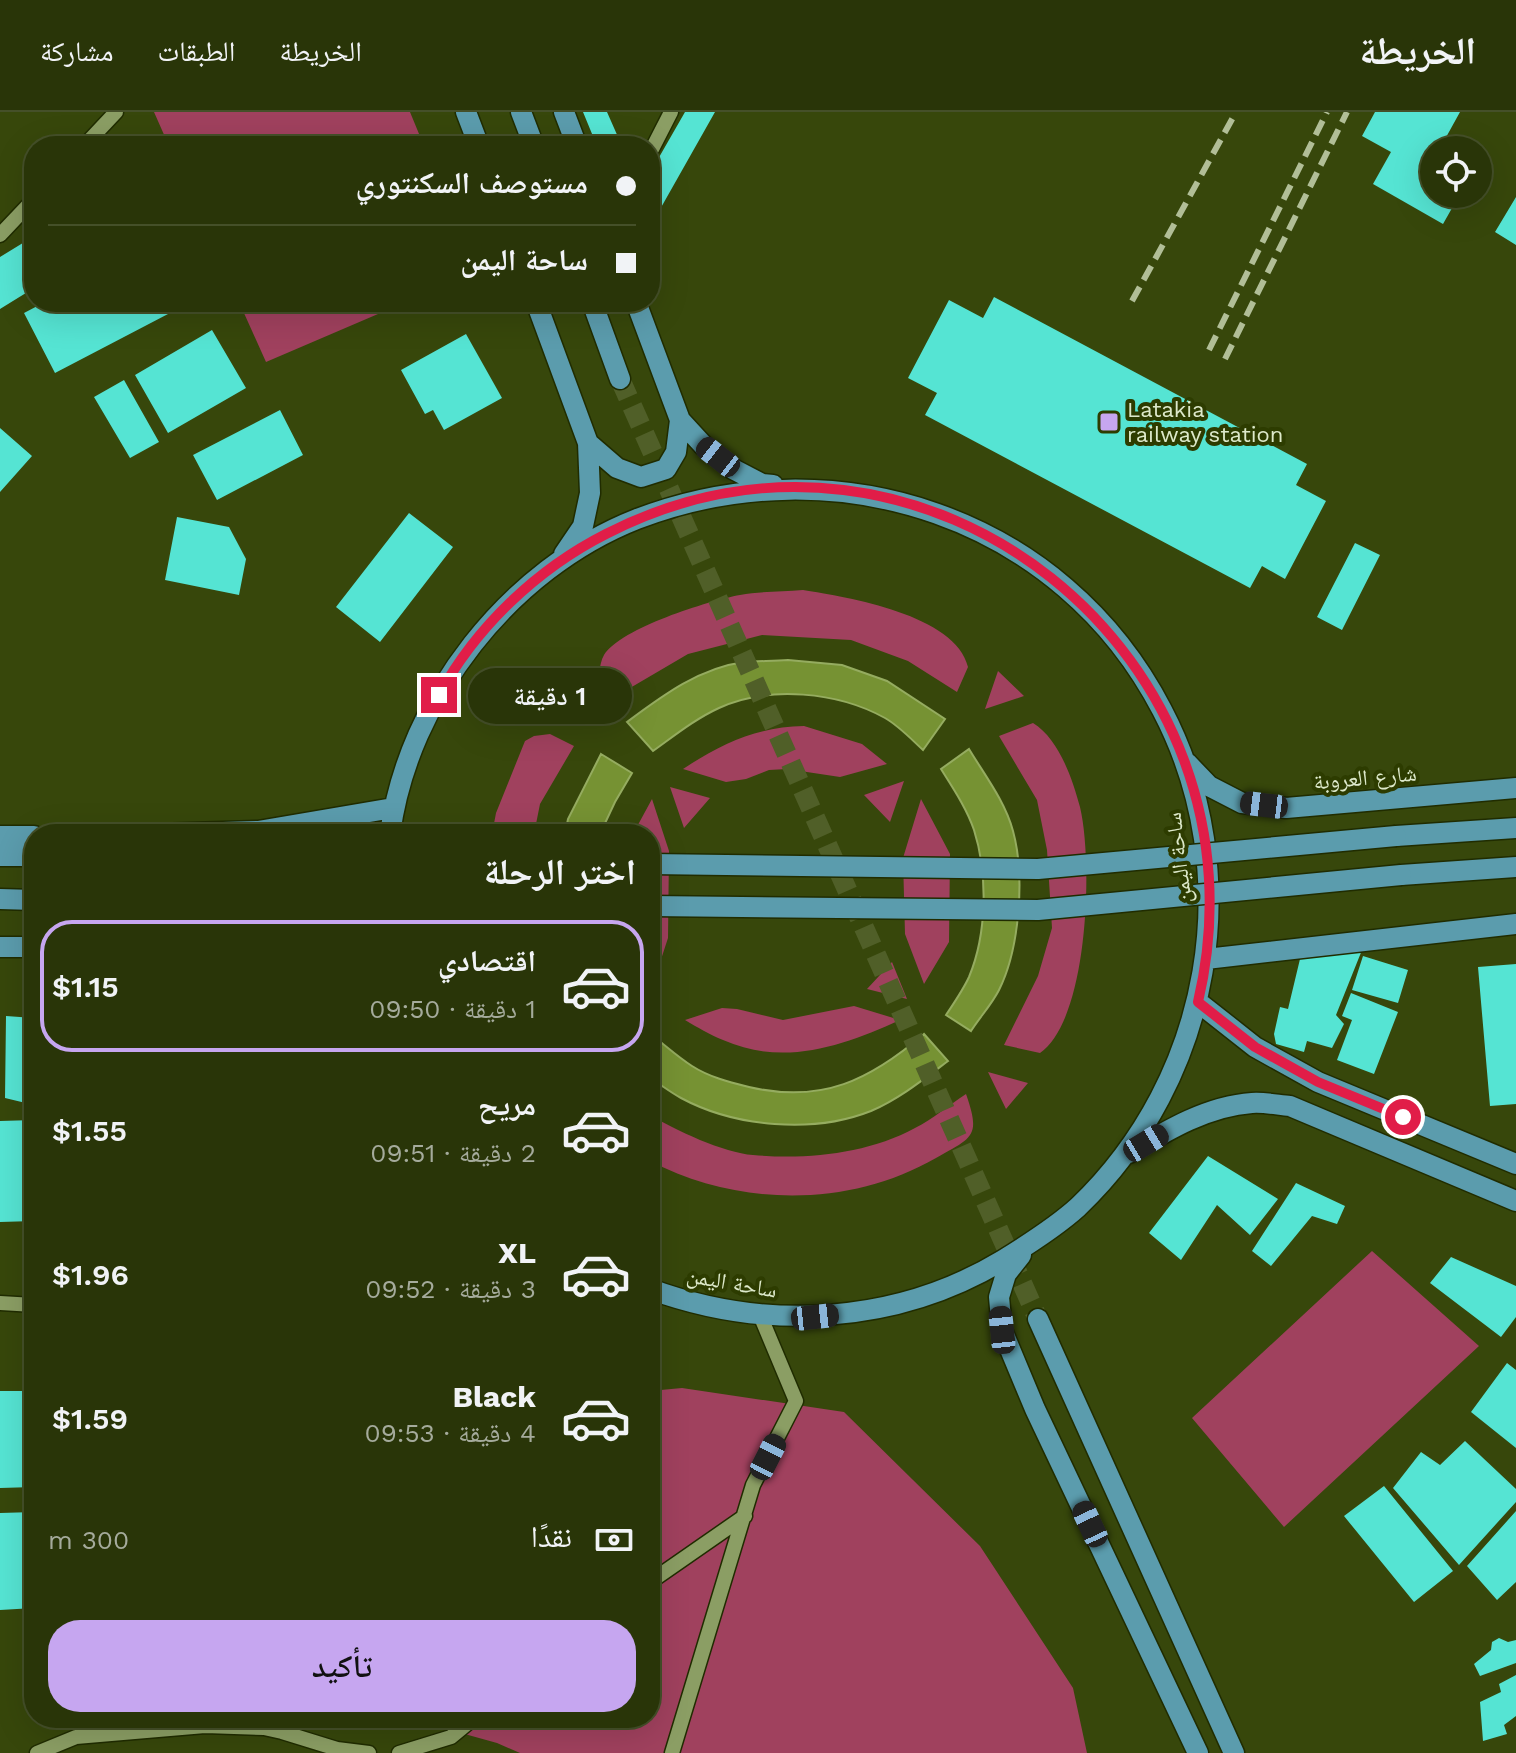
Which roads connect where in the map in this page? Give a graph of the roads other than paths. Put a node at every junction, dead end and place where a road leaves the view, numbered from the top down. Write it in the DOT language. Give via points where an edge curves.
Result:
graph roads {
  1 [pos="116,112"];
  2 [pos="466,112"];
  3 [pos="521,112"];
  4 [pos="564,112"];
  5 [pos="671,112"];
  6 [pos="93,136"];
  7 [pos="475,136"];
  8 [pos="530,136"];
  9 [pos="573,136"];
  10 [pos="659,136"];
  11 [pos="24,210"];
  12 [pos="0,235"];
  13 [pos="540,312"];
  14 [pos="596,312"];
  15 [pos="640,312"];
  16 [pos="620,379"];
  17 [pos="680,420"];
  18 [pos="588,443"];
  19 [pos="793,488"];
  20 [pos="551,567"];
  21 [pos="1185,762"];
  22 [pos="1516,788"];
  23 [pos="393,808"];
  24 [pos="299,824"];
  25 [pos="391,824"];
  26 [pos="1516,828"];
  27 [pos="0,836"];
  28 [pos="24,836"];
  29 [pos="0,856"];
  30 [pos="24,856"];
  31 [pos="660,864"];
  32 [pos="1516,867"];
  33 [pos="0,899"];
  34 [pos="24,900"];
  35 [pos="660,906"];
  36 [pos="1516,924"];
  37 [pos="0,947"];
  38 [pos="24,947"];
  39 [pos="1206,959"];
  40 [pos="1198,1002"];
  41 [pos="1125,1155"];
  42 [pos="1516,1164"];
  43 [pos="1516,1201"];
  44 [pos="1029,1244"];
  45 [pos="660,1292"];
  46 [pos="0,1303"];
  47 [pos="24,1304"];
  48 [pos="760,1315"];
  49 [pos="1038,1319"];
  50 [pos="745,1516"];
  51 [pos="660,1575"];
  52 [pos="180,1728"];
  53 [pos="264,1728"];
  54 [pos="284,1728"];
  55 [pos="462,1728"];
  56 [pos="282,1732"];
  57 [pos="37,1753"];
  58 [pos="369,1753"];
  59 [pos="399,1753"];
  60 [pos="672,1753"];
  61 [pos="1198,1753"];
  62 [pos="1234,1753"];
  1 -- 6 [label="street"];
  2 -- 7 [label="main road"];
  3 -- 8 [label="main road"];
  4 -- 9 [label="main road"];
  5 -- 10 [label="street"];
  11 -- 12 [label="street"];
  13 -- 18 [label="main road"];
  14 -- 16 [label="main road"];
  15 -- 17 [label="main road"];
  17 -- 18 [label="main road" via="676,452 666,469 641,477 617,468"];
  17 -- 19 [label="main road" via="733,469 762,484"];
  18 -- 20 [label="main road" via="590,493 583,526"];
  19 -- 20 [label="main road, ساحة اليمن" via="722,495 666,508"];
  19 -- 21 [label="main road, ساحة اليمن" via="850,491 905,502 984,534 1055,579 1133,661"];
  20 -- 23 [label="main road, ساحة اليمن" via="496,616 451,674 416,738"];
  21 -- 22 [label="main road, شارع العروبة" via="1209,786 1242,803 1286,808"];
  21 -- 39 [label="main road, ساحة اليمن" via="1203,826 1210,893"];
  23 -- 24 [label="main road"];
  23 -- 25 [label="main road, ساحة اليمن"];
  26 -- 31 [label="main road, bridge" via="1038,869"];
  27 -- 28 [label="main road"];
  29 -- 30 [label="main road"];
  32 -- 35 [label="main road, bridge" via="1038,910"];
  33 -- 34 [label="main road"];
  36 -- 39 [label="main road"];
  37 -- 38 [label="main road"];
  39 -- 40 [label="main road, ساحة اليمن"];
  40 -- 41 [label="main road, ساحة اليمن" via="1181,1057"];
  40 -- 42 [label="main road" via="1255,1047 1318,1082"];
  41 -- 43 [label="main road" via="1214,1110 1253,1102 1290,1106"];
  41 -- 44 [label="main road, ساحة اليمن" via="1077,1208"];
  44 -- 48 [label="main road, ساحة اليمن" via="972,1279 921,1298 815,1317"];
  44 -- 61 [label="main road" via="1006,1274 999,1297 1002,1330"];
  45 -- 48 [label="main road, ساحة اليمن"];
  46 -- 47 [label="street"];
  48 -- 50 [label="street" via="796,1401 753,1485"];
  49 -- 62 [label="main road"];
  50 -- 51 [label="street"];
  50 -- 60 [label="street"];
  52 -- 57 [label="street" via="76,1737"];
  53 -- 56 [label="street"];
  54 -- 56 [label="street"];
  55 -- 59 [label="street" via="451,1737"];
  56 -- 58 [label="street"];
}
